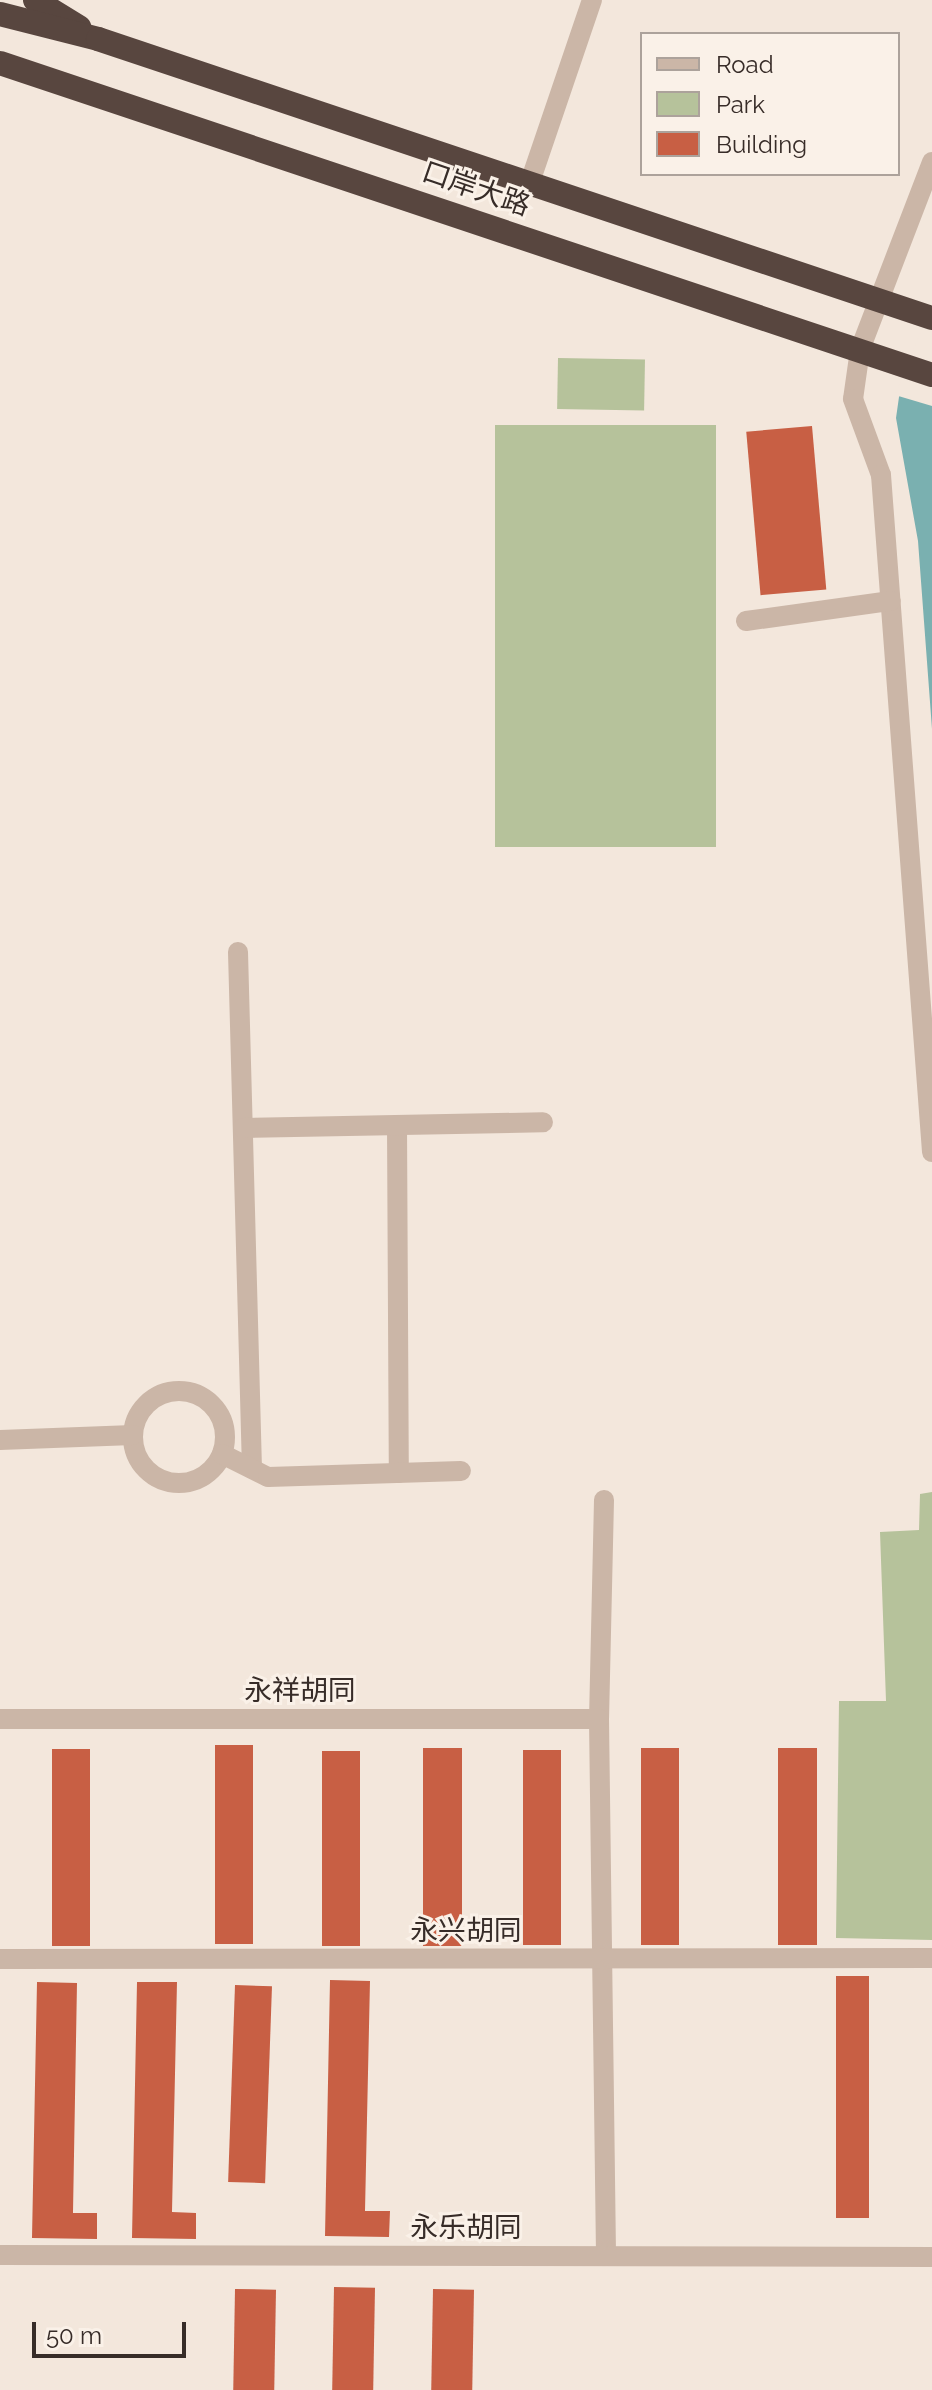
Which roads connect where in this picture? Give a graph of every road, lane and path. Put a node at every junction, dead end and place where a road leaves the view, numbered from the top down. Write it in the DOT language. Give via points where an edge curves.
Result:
graph roads {
  1 [pos="35,0"];
  2 [pos="592,0"];
  3 [pos="0,14"];
  4 [pos="98,39"];
  5 [pos="0,63"];
  6 [pos="932,162"];
  7 [pos="530,182"];
  8 [pos="888,303"];
  9 [pos="932,318"];
  10 [pos="871,355"];
  11 [pos="932,375"];
  12 [pos="891,601"];
  13 [pos="746,621"];
  14 [pos="238,952"];
  15 [pos="543,1122"];
  16 [pos="397,1125"];
  17 [pos="243,1128"];
  18 [pos="932,1152"];
  19 [pos="133,1435"];
  20 [pos="0,1440"];
  21 [pos="222,1454"];
  22 [pos="252,1469"];
  23 [pos="461,1471"];
  24 [pos="399,1473"];
  25 [pos="604,1500"];
  26 [pos="0,1719"];
  27 [pos="599,1719"];
  28 [pos="932,1958"];
  29 [pos="0,1959"];
  30 [pos="602,1959"];
  31 [pos="0,2255"];
  32 [pos="606,2256"];
  33 [pos="932,2257"];
  1 -- 4 [label="highway"];
  2 -- 7 [label="street"];
  3 -- 4 [label="highway, 口岸大路"];
  4 -- 7 [label="highway, 口岸大路"];
  5 -- 10 [label="highway, 口岸大路"];
  6 -- 8 [label="street"];
  7 -- 8 [label="highway, 口岸大路"];
  8 -- 9 [label="highway, 口岸大路"];
  8 -- 10 [label="street"];
  10 -- 11 [label="highway, 口岸大路"];
  10 -- 12 [label="street" via="853,399 881,475"];
  12 -- 13 [label="street"];
  12 -- 18 [label="street"];
  14 -- 17 [label="street"];
  15 -- 16 [label="street"];
  16 -- 17 [label="street"];
  16 -- 24 [label="street"];
  17 -- 22 [label="street"];
  19 -- 20 [label="street"];
  19 -- 21 [label="street" via="137,1459 146,1470 173,1483 202,1478"];
  19 -- 21 [label="street" via="146,1403 158,1394 190,1391 216,1408 226,1438"];
  21 -- 22 [label="street"];
  22 -- 24 [label="street" via="268,1477"];
  23 -- 24 [label="street"];
  25 -- 27 [label="street"];
  26 -- 27 [label="street, 永祥胡同"];
  27 -- 30 [label="street"];
  28 -- 30 [label="street, 永兴胡同"];
  29 -- 30 [label="street, 永兴胡同"];
  30 -- 32 [label="street"];
  31 -- 32 [label="street, 永乐胡同"];
  32 -- 33 [label="street, 永乐胡同"];
}
